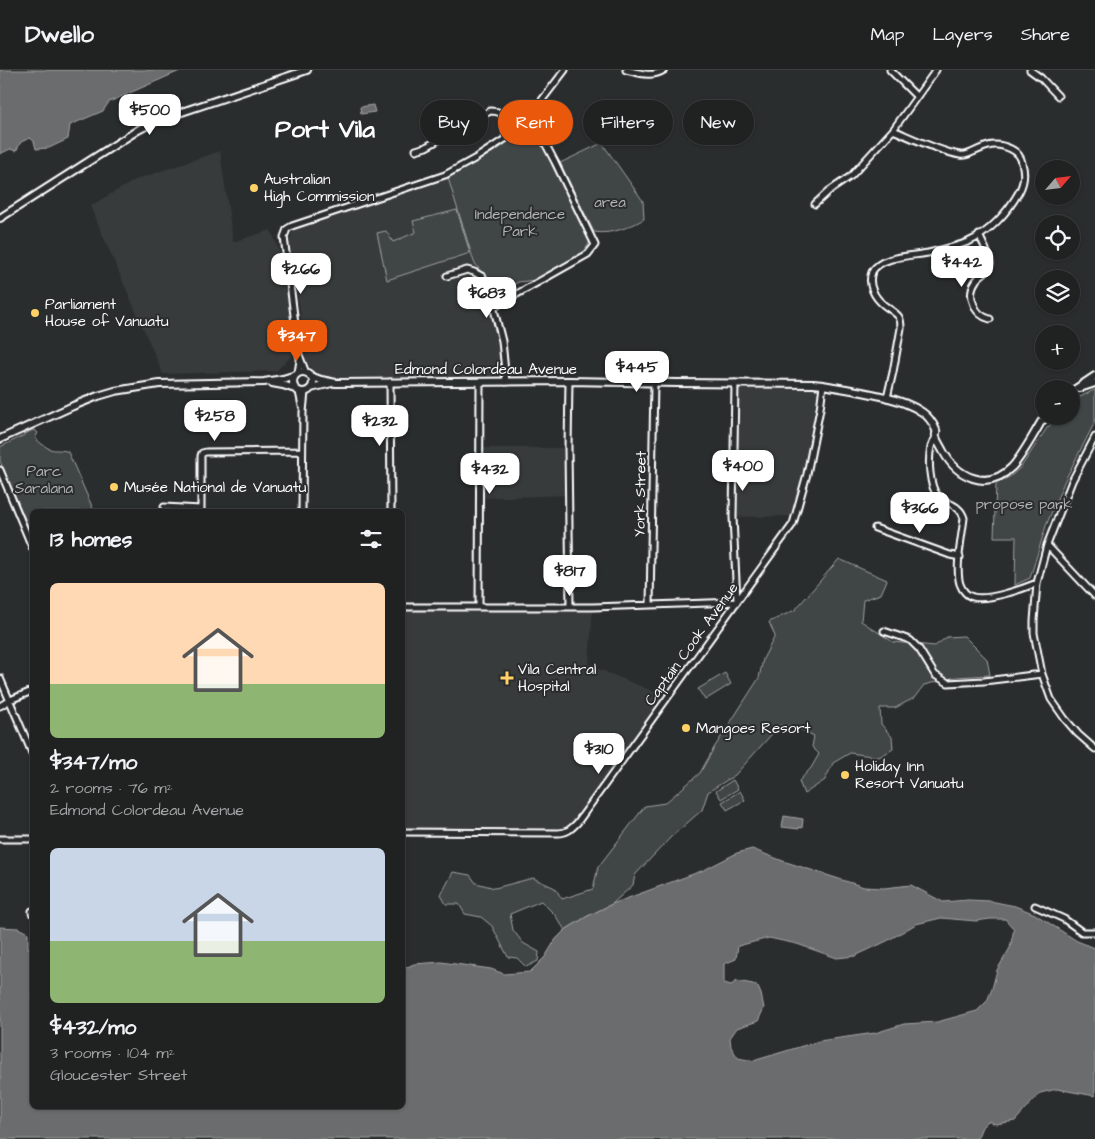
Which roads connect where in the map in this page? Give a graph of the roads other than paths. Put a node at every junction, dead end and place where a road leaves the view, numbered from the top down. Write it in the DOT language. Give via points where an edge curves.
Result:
graph roads {
  1 [pos="307,70"];
  2 [pos="564,70"];
  3 [pos="626,70"];
  4 [pos="664,70"];
  5 [pos="890,70"];
  6 [pos="936,70"];
  7 [pos="1030,70"];
  8 [pos="916,96"];
  9 [pos="1058,96"];
  10 [pos="542,100"];
  11 [pos="498,113"];
  12 [pos="893,130"];
  13 [pos="498,144"];
  14 [pos="546,145"];
  15 [pos="416,150"];
  16 [pos="815,204"];
  17 [pos="0,218"];
  18 [pos="979,235"];
  19 [pos="446,276"];
  20 [pos="494,307"];
  21 [pos="990,319"];
  22 [pos="300,360"];
  23 [pos="297,374"];
  24 [pos="308,374"];
  25 [pos="1095,376"];
  26 [pos="569,381"];
  27 [pos="264,382"];
  28 [pos="390,382"];
  29 [pos="480,382"];
  30 [pos="506,382"];
  31 [pos="336,383"];
  32 [pos="654,383"];
  33 [pos="735,383"];
  34 [pos="1095,384"];
  35 [pos="823,385"];
  36 [pos="1080,386"];
  37 [pos="1080,389"];
  38 [pos="302,390"];
  39 [pos="887,398"];
  40 [pos="1039,425"];
  41 [pos="936,437"];
  42 [pos="1095,437"];
  43 [pos="0,439"];
  44 [pos="302,451"];
  45 [pos="0,470"];
  46 [pos="164,507"];
  47 [pos="189,509"];
  48 [pos="201,509"];
  49 [pos="302,509"];
  50 [pos="391,509"];
  51 [pos="875,528"];
  52 [pos="30,541"];
  53 [pos="1047,545"];
  54 [pos="960,557"];
  55 [pos="1037,583"];
  56 [pos="1095,596"];
  57 [pos="737,602"];
  58 [pos="650,605"];
  59 [pos="405,607"];
  60 [pos="479,607"];
  61 [pos="570,607"];
  62 [pos="884,631"];
  63 [pos="1042,674"];
  64 [pos="0,678"];
  65 [pos="30,692"];
  66 [pos="10,700"];
  67 [pos="0,706"];
  68 [pos="30,747"];
  69 [pos="1095,749"];
  70 [pos="405,832"];
  71 [pos="30,838"];
  72 [pos="0,839"];
  73 [pos="1035,906"];
  74 [pos="1095,932"];
  1 -- 17 [label="street" via="155,121"];
  2 -- 10 [label="street"];
  3 -- 4 [label="street" via="651,75"];
  5 -- 8 [label="street"];
  6 -- 8 [label="street"];
  7 -- 9 [label="street"];
  8 -- 12 [label="street"];
  11 -- 15 [label="street" via="490,111"];
  12 -- 16 [label="street" via="851,176"];
  12 -- 18 [label="street" via="959,155 996,144 1013,150 1021,158 1024,172 1022,188 1000,218"];
  13 -- 22 [label="street" via="445,175 287,229 284,237"];
  14 -- 20 [label="street" via="596,245 588,254"];
  18 -- 21 [label="street" via="990,264 975,282 971,294 979,314"];
  18 -- 39 [label="street" via="952,247 890,260 877,266 871,274 874,294 898,316 902,328"];
  19 -- 20 [label="street" via="467,270 483,277"];
  20 -- 30 [label="street" via="502,341"];
  22 -- 23 [label="street"];
  22 -- 24 [label="street"];
  23 -- 24 [label="street"];
  23 -- 27 [label="street"];
  23 -- 38 [label="street" via="293,384"];
  24 -- 31 [label="street"];
  24 -- 38 [label="street" via="312,379"];
  25 -- 36 [label="street"];
  26 -- 30 [label="street, Edmond Colordeau Avenue"];
  26 -- 32 [label="street, Edmond Colordeau Avenue"];
  26 -- 61 [label="street"];
  27 -- 38 [label="street"];
  27 -- 43 [label="street" via="159,384 115,391"];
  28 -- 29 [label="street, Edmond Colordeau Avenue"];
  28 -- 31 [label="street, Edmond Colordeau Avenue"];
  28 -- 50 [label="street"];
  29 -- 30 [label="street, Edmond Colordeau Avenue"];
  29 -- 60 [label="street"];
  31 -- 38 [label="street"];
  32 -- 33 [label="street, Edmond Colordeau Avenue"];
  32 -- 58 [label="street, York Street"];
  33 -- 35 [label="street, Edmond Colordeau Avenue"];
  33 -- 57 [label="street" via="733,517"];
  34 -- 37 [label="street"];
  35 -- 39 [label="street, Edmond Colordeau Avenue"];
  35 -- 57 [label="street, Captain Cook Avenue" via="807,474 793,524"];
  38 -- 44 [label="street"];
  39 -- 41 [label="street, Edmond Colordeau Avenue" via="923,413 932,422"];
  40 -- 41 [label="street, Edmond Colordeau Avenue" via="1011,467 989,479 964,475 954,467"];
  41 -- 54 [label="street" via="930,457 932,483 938,496 962,512"];
  42 -- 53 [label="street" via="1072,481"];
  44 -- 48 [label="street" via="202,453"];
  44 -- 49 [label="street"];
  45 -- 52 [label="street"];
  46 -- 47 [label="street"];
  51 -- 54 [label="street"];
  53 -- 55 [label="street"];
  53 -- 56 [label="street"];
  54 -- 55 [label="street" via="960,585 971,597 1020,590"];
  55 -- 63 [label="street" via="1034,633"];
  57 -- 58 [label="street"];
  57 -- 70 [label="street, Captain Cook Avenue" via="570,830 564,833"];
  58 -- 61 [label="street"];
  59 -- 60 [label="street"];
  60 -- 61 [label="street"];
  62 -- 63 [label="street" via="910,640 935,675 948,683"];
  63 -- 69 [label="street" via="1058,710"];
  64 -- 66 [label="street"];
  65 -- 66 [label="street"];
  66 -- 67 [label="street"];
  66 -- 68 [label="street"];
  71 -- 72 [label="street"];
  73 -- 74 [label="street" via="1064,919 1082,932"];
}
